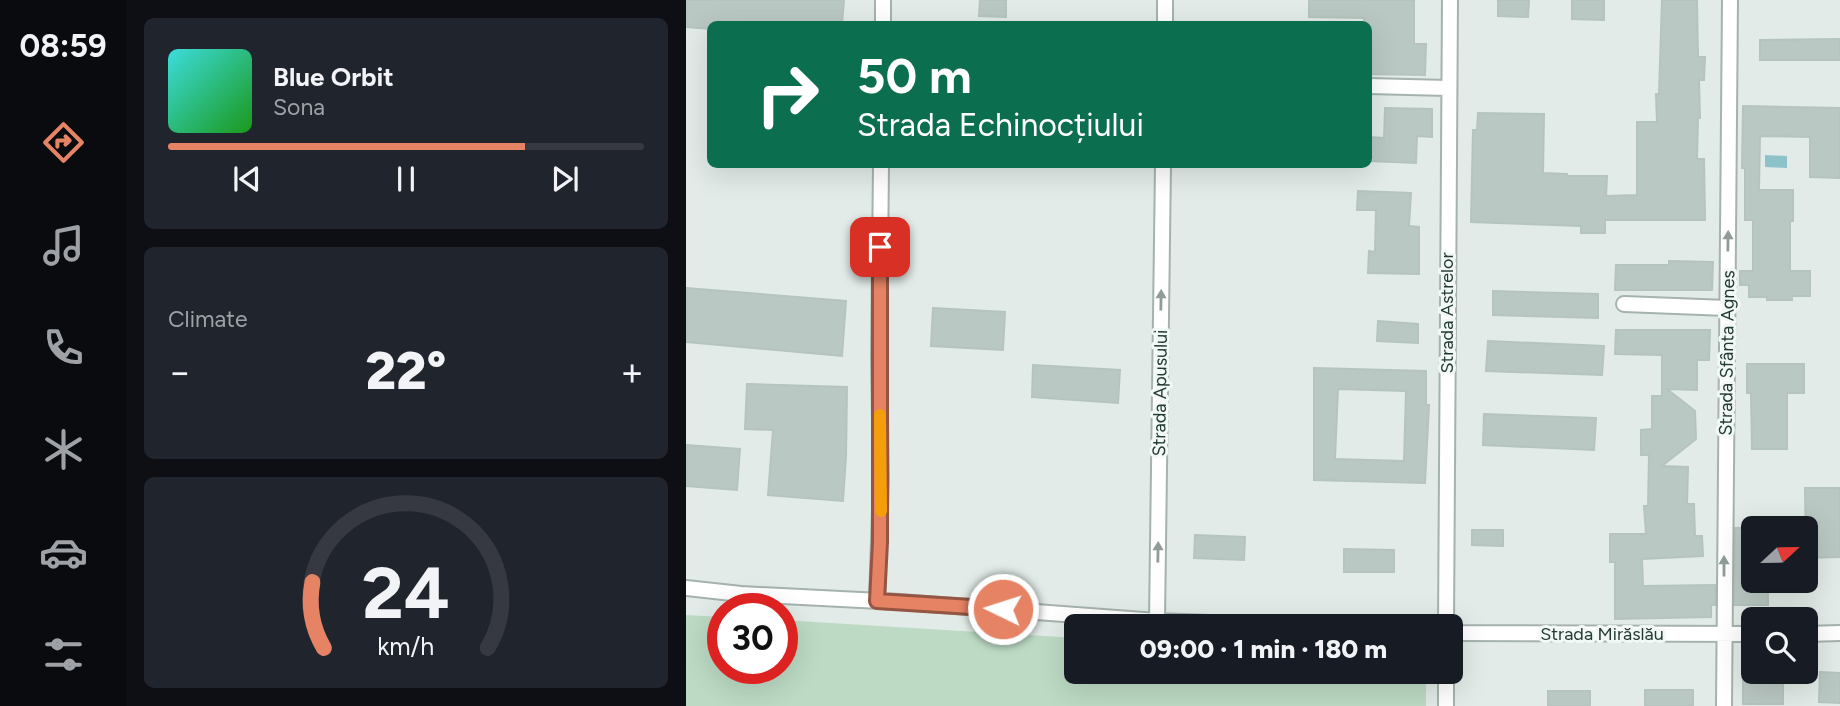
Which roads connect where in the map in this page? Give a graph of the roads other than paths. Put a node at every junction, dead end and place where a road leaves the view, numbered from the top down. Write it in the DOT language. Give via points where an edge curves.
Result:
graph roads {
  1 [pos="883,0"];
  2 [pos="1165,0"];
  3 [pos="1450,0"];
  4 [pos="1730,0"];
  5 [pos="883,21"];
  6 [pos="1165,21"];
  7 [pos="1372,86"];
  8 [pos="1448,88"];
  9 [pos="881,168"];
  10 [pos="1163,168"];
  11 [pos="1624,304"];
  12 [pos="1727,308"];
  13 [pos="686,588"];
  14 [pos="877,601"];
  15 [pos="1064,614"];
  16 [pos="1157,614"];
  17 [pos="1446,614"];
  18 [pos="1463,633"];
  19 [pos="1840,633"];
  20 [pos="1741,634"];
  21 [pos="1818,634"];
  22 [pos="1724,635"];
  23 [pos="1446,684"];
  24 [pos="1446,706"];
  25 [pos="1724,706"];
  1 -- 5 [label="street"];
  2 -- 6 [label="street"];
  3 -- 8 [label="street, Strada Astrelor"];
  12 -- 4 [label="street, Strada Sfânta Agnes, one-way"];
  7 -- 8 [label="street"];
  8 -- 17 [label="street, Strada Astrelor"];
  9 -- 14 [label="street"];
  16 -- 10 [label="street, Strada Apusului, one-way"];
  11 -- 12 [label="street"];
  22 -- 12 [label="street, Strada Sfânta Agnes, one-way"];
  13 -- 14 [label="street"];
  14 -- 15 [label="street"];
  18 -- 22 [label="street, Strada Mirăslău"];
  19 -- 21 [label="street"];
  20 -- 22 [label="street, Strada Mirăslău"];
  22 -- 25 [label="street, Strada Sfânta Agnes"];
  23 -- 24 [label="street"];
}
